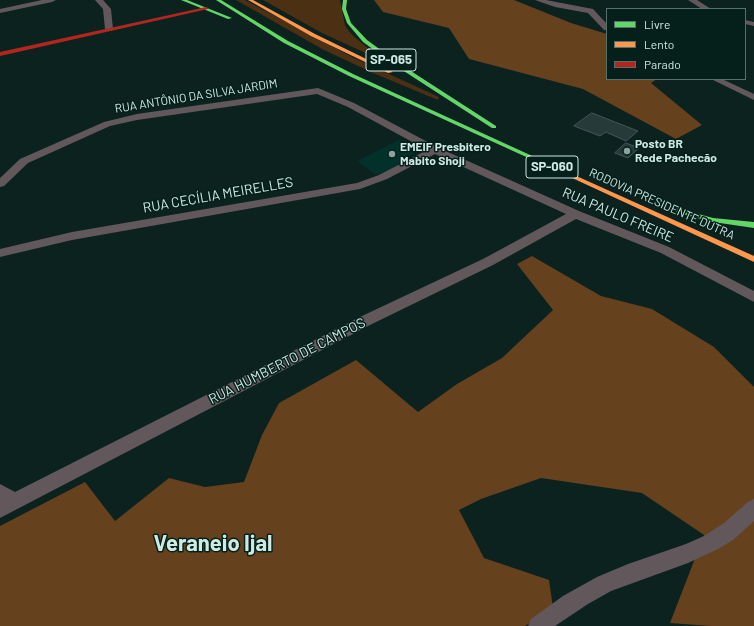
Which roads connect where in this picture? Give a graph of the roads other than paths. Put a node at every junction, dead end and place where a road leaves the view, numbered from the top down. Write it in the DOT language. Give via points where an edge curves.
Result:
graph roads {
  1 [pos="52,0"];
  2 [pos="98,0"];
  3 [pos="183,0"];
  4 [pos="193,0"];
  5 [pos="218,0"];
  6 [pos="229,0"];
  7 [pos="250,0"];
  8 [pos="345,0"];
  9 [pos="539,0"];
  10 [pos="692,0"];
  11 [pos="206,8"];
  12 [pos="705,8"];
  13 [pos="0,11"];
  14 [pos="606,27"];
  15 [pos="109,29"];
  16 [pos="0,54"];
  17 [pos="351,75"];
  18 [pos="717,80"];
  19 [pos="318,92"];
  20 [pos="444,96"];
  21 [pos="754,97"];
  22 [pos="505,133"];
  23 [pos="435,150"];
  24 [pos="551,156"];
  25 [pos="565,163"];
  26 [pos="0,184"];
  27 [pos="652,202"];
  28 [pos="575,214"];
  29 [pos="754,225"];
  30 [pos="710,229"];
  31 [pos="0,253"];
  32 [pos="754,259"];
  33 [pos="754,297"];
  34 [pos="5,501"];
  35 [pos="754,508"];
  36 [pos="538,626"];
  1 -- 13 [label="street"];
  2 -- 15 [label="street" via="107,9"];
  3 -- 11 [label="main road, SP-060"];
  4 -- 11 [label="main road"];
  5 -- 17 [label="main road, RODOVIA PRESIDENTE DUTRA / SP-060" via="286,42"];
  6 -- 25 [label="main road, RODOVIA PRESIDENTE DUTRA / SP-060" via="277,29 356,69"];
  7 -- 20 [label="main road" via="343,50"];
  8 -- 20 [label="main road, SP-065" via="344,9 349,23 365,41"];
  9 -- 14 [label="street" via="590,11"];
  10 -- 12 [label="street"];
  11 -- 15 [label="main road"];
  11 -- 17 [label="main road, SP-060"];
  15 -- 16 [label="main road"];
  17 -- 32 [label="main road, RODOVIA PRESIDENTE DUTRA / SP-060"];
  18 -- 21 [label="street"];
  19 -- 23 [label="street, RUA PAULO FREIRE" via="351,105"];
  19 -- 26 [label="street, RUA ANTÔNIO DA SILVA JARDIM" via="137,117 106,124 24,161"];
  20 -- 22 [label="main road"];
  23 -- 28 [label="street, RUA PAULO FREIRE"];
  23 -- 31 [label="street, RUA CECÍLIA MEIRELLES" via="360,186 72,236"];
  24 -- 25 [label="main road"];
  25 -- 27 [label="main road, RODOVIA PRESIDENTE DUTRA / SP-060"];
  28 -- 33 [label="street, RUA PAULO FREIRE" via="665,250"];
  28 -- 34 [label="street, RUA HUMBERTO DE CAMPOS" via="488,262"];
  29 -- 30 [label="main road, RODOVIA PRESIDENTE DUTRA" via="728,224 666,207"];
  35 -- 36 [label="street" via="722,536 691,552 626,575 593,590"];
}
